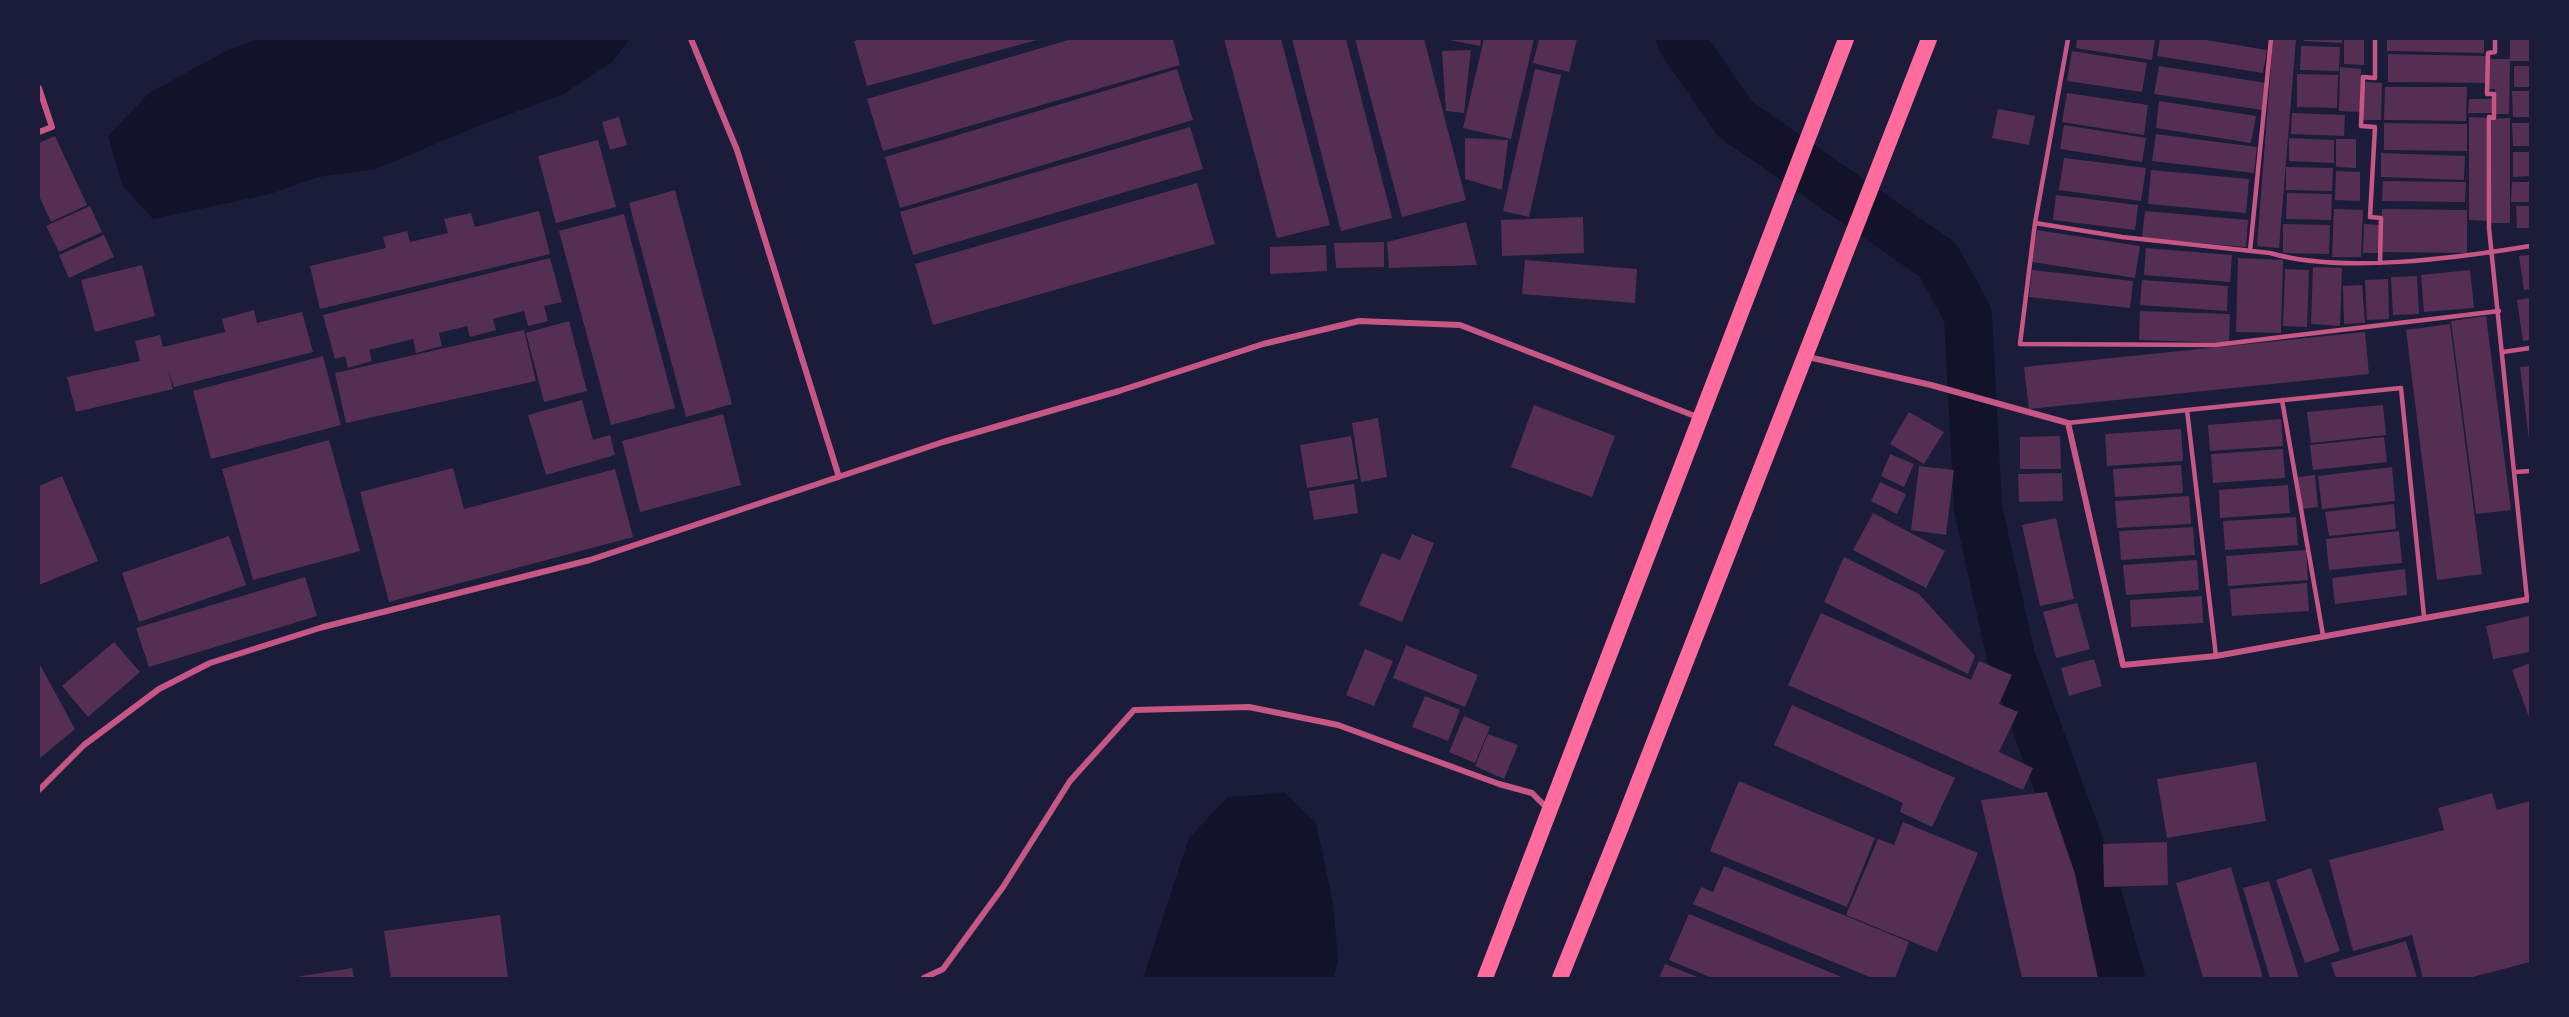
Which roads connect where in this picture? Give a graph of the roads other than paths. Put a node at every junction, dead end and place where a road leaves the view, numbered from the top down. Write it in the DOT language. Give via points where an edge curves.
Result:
graph roads {
  1 [pos="691,39"];
  2 [pos="1846,39"];
  3 [pos="1929,39"];
  4 [pos="2068,39"];
  5 [pos="2271,39"];
  6 [pos="2375,39"];
  7 [pos="2495,39"];
  8 [pos="39,88"];
  9 [pos="39,132"];
  10 [pos="2035,222"];
  11 [pos="2530,246"];
  12 [pos="2250,251"];
  13 [pos="2493,252"];
  14 [pos="2380,263"];
  15 [pos="2499,311"];
  16 [pos="2530,348"];
  17 [pos="2503,352"];
  18 [pos="1805,356"];
  19 [pos="2282,400"];
  20 [pos="2187,410"];
  21 [pos="1701,418"];
  22 [pos="2068,423"];
  23 [pos="2530,471"];
  24 [pos="2515,472"];
  25 [pos="839,477"];
  26 [pos="2529,599"];
  27 [pos="2424,616"];
  28 [pos="2323,635"];
  29 [pos="2216,656"];
  30 [pos="39,790"];
  31 [pos="1549,811"];
  32 [pos="924,978"];
  33 [pos="1485,978"];
  34 [pos="1560,978"];
  1 -- 25 [label="street" via="737,150"];
  2 -- 21 [label="highway"];
  3 -- 18 [label="highway"];
  4 -- 10 [label="lane"];
  5 -- 12 [label="lane"];
  6 -- 14 [label="lane" via="2375,78 2363,77 2361,126 2375,127 2370,217 2381,218"];
  7 -- 13 [label="lane" via="2495,52 2488,53 2487,94 2494,94 2494,118 2489,117 2489,228"];
  8 -- 9 [label="street" via="52,127"];
  10 -- 12 [label="lane" via="2122,237"];
  10 -- 15 [label="lane" via="2020,344 2215,345"];
  11 -- 13 [label="lane"];
  12 -- 14 [label="lane" via="2289,259"];
  13 -- 14 [label="lane"];
  13 -- 15 [label="lane"];
  15 -- 17 [label="lane"];
  16 -- 17 [label="lane"];
  17 -- 24 [label="lane"];
  18 -- 22 [label="street" via="1931,385"];
  18 -- 34 [label="highway"];
  19 -- 20 [label="lane"];
  19 -- 27 [label="lane" via="2401,388"];
  19 -- 28 [label="lane"];
  20 -- 22 [label="lane"];
  20 -- 29 [label="lane"];
  21 -- 25 [label="street" via="1460,325 1359,321 1263,344"];
  21 -- 31 [label="highway"];
  22 -- 29 [label="street" via="2123,665"];
  23 -- 24 [label="lane"];
  24 -- 26 [label="lane"];
  25 -- 30 [label="street" via="590,560 323,627 210,663 159,689 84,745"];
  26 -- 27 [label="street"];
  27 -- 28 [label="street"];
  28 -- 29 [label="street"];
  31 -- 32 [label="street" via="1532,793 1338,725 1249,707 1134,710 1070,781 1003,886 943,969"];
  31 -- 33 [label="highway"];
}
